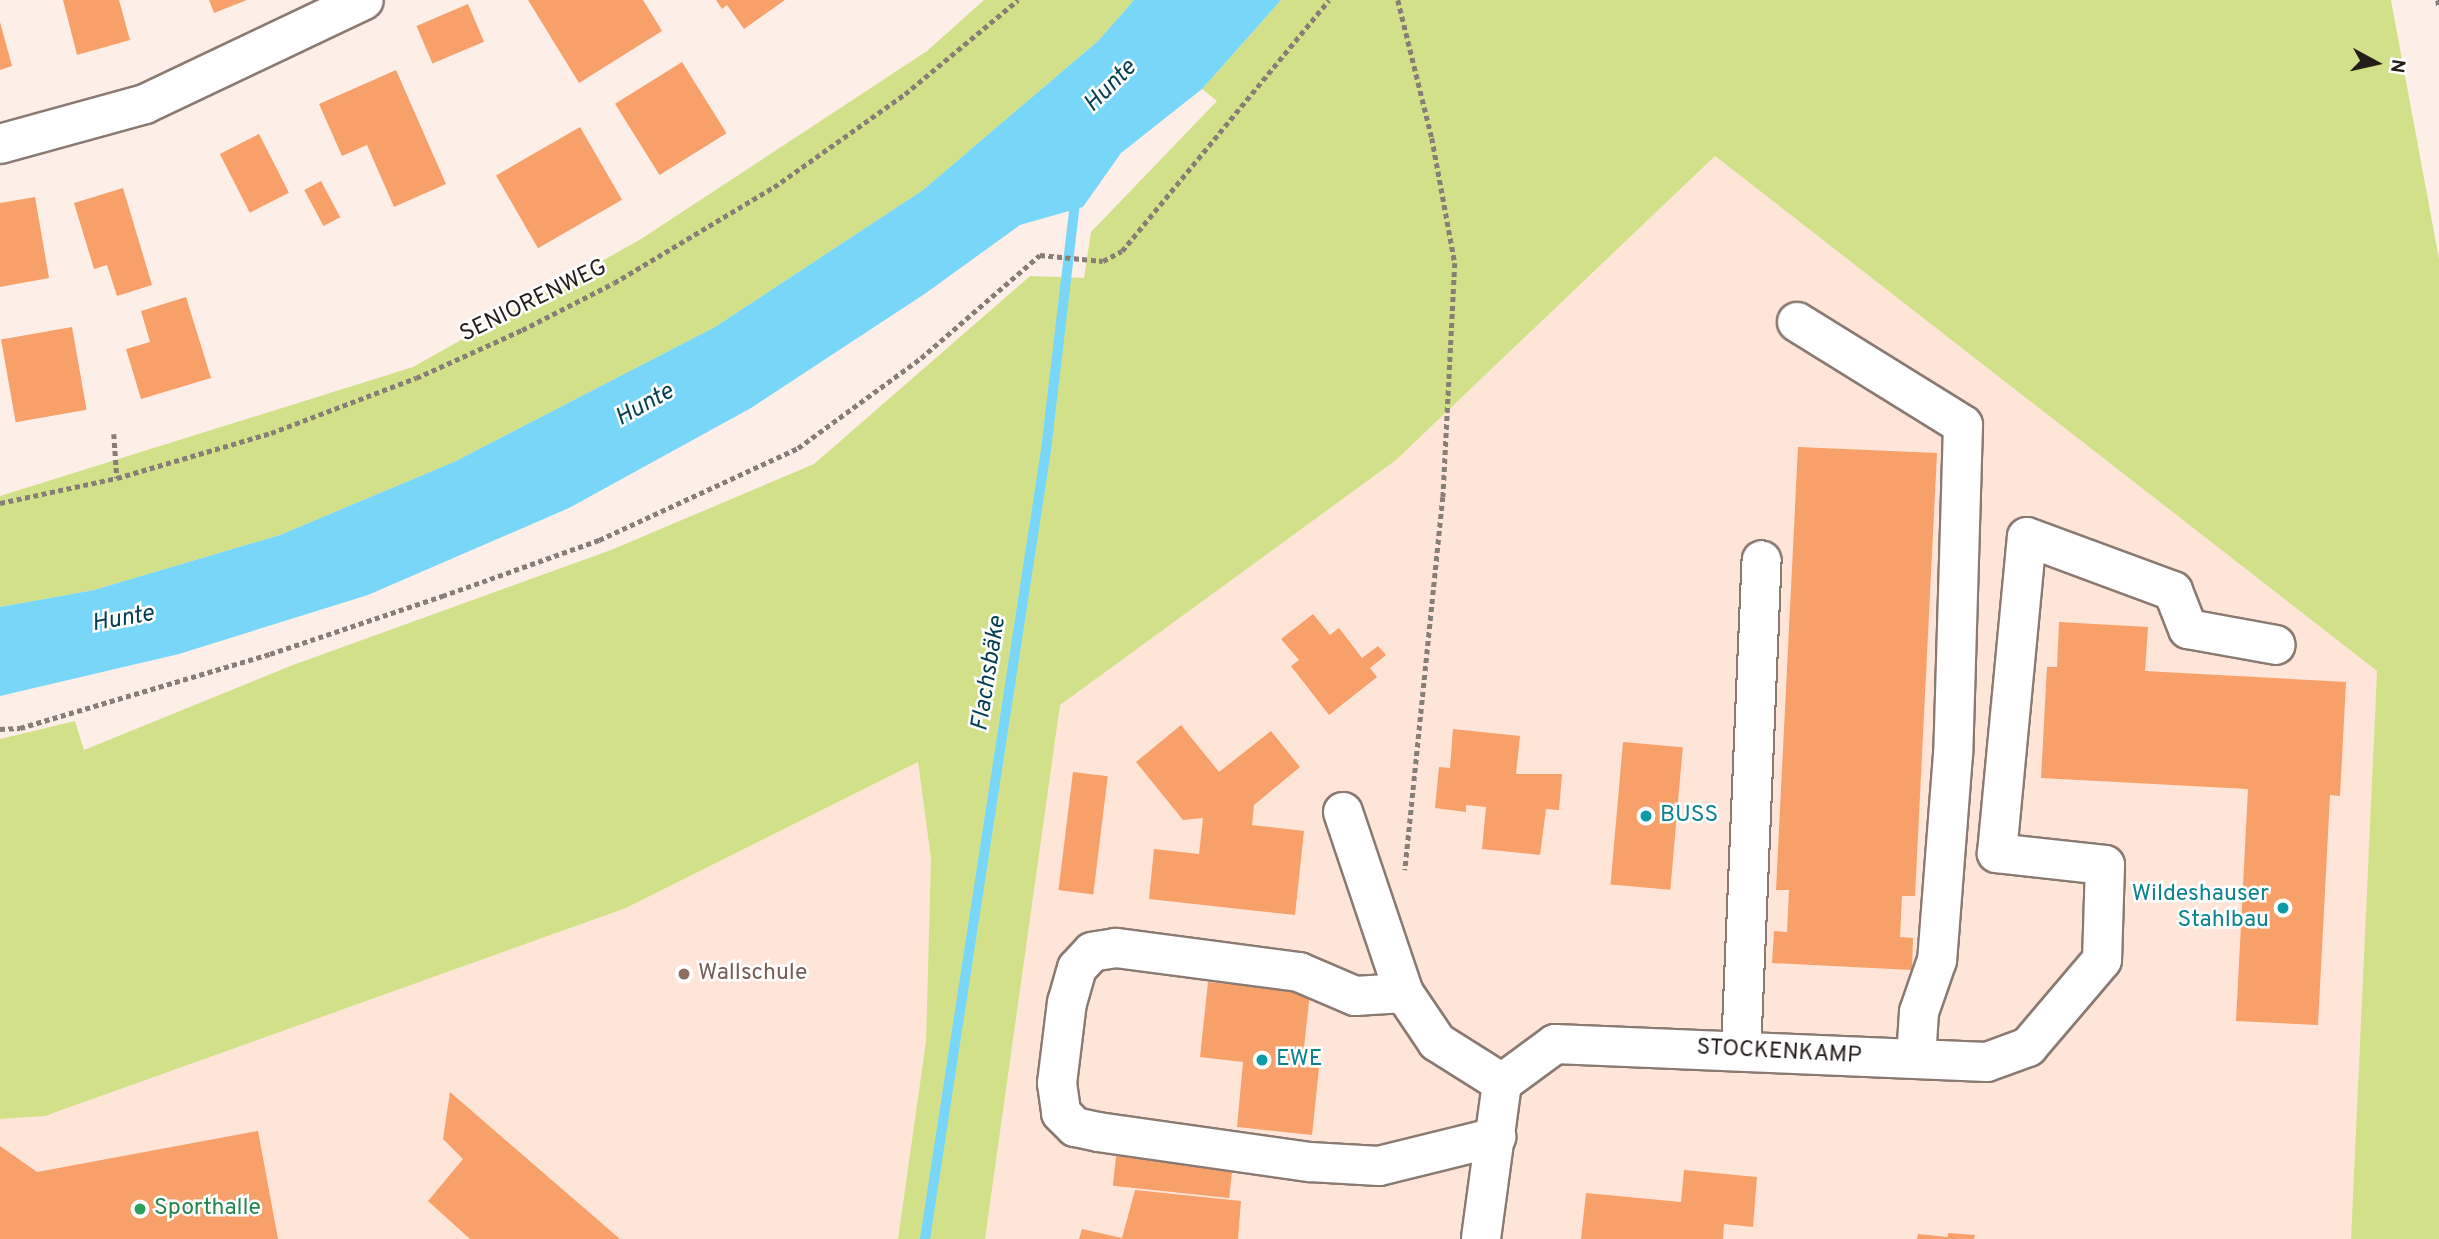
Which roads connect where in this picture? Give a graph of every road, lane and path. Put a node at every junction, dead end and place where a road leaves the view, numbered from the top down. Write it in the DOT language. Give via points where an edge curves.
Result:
graph roads {
  1 [pos="364,0"];
  2 [pos="1018,0"];
  3 [pos="1329,0"];
  4 [pos="1398,0"];
  5 [pos="2438,0"];
  6 [pos="2439,7"];
  7 [pos="0,144"];
  8 [pos="1797,323"];
  9 [pos="114,434"];
  10 [pos="117,478"];
  11 [pos="0,503"];
  12 [pos="1762,561"];
  13 [pos="2276,645"];
  14 [pos="0,730"];
  15 [pos="1342,812"];
  16 [pos="1404,880"];
  17 [pos="1404,993"];
  18 [pos="1741,1051"];
  19 [pos="1916,1059"];
  20 [pos="1502,1083"];
  21 [pos="1496,1137"];
  22 [pos="1481,1239"];
  1 -- 7 [label="street" via="145,104"];
  2 -- 10 [label="path, SENIORENWEG" via="905,94 774,187 614,283 416,378 271,433"];
  3 -- 14 [label="path" via="1122,251 1102,261 1040,255 921,358 798,448 599,540 270,654"];
  4 -- 16 [label="path" via="1455,263 1443,497"];
  5 -- 6 [label="path"];
  8 -- 19 [label="street" via="1963,425 1953,754 1937,960 1919,1012"];
  9 -- 10 [label="path"];
  10 -- 11 [label="path, SENIORENWEG"];
  12 -- 18 [label="street"];
  13 -- 19 [label="street, STOCKENKAMP" via="2188,629 2174,591 2027,537 1997,853 2105,865 2102,960 2028,1047 1987,1062"];
  15 -- 17 [label="street"];
  17 -- 20 [label="street" via="1437,1042"];
  17 -- 21 [label="street" via="1355,996 1299,972 1116,948 1092,952 1077,968 1067,1002 1057,1083 1060,1113 1076,1127 1098,1132 1379,1166"];
  18 -- 19 [label="street, STOCKENKAMP"];
  18 -- 20 [label="street, STOCKENKAMP" via="1555,1044"];
  20 -- 21 [label="street"];
  21 -- 22 [label="street"];
}
